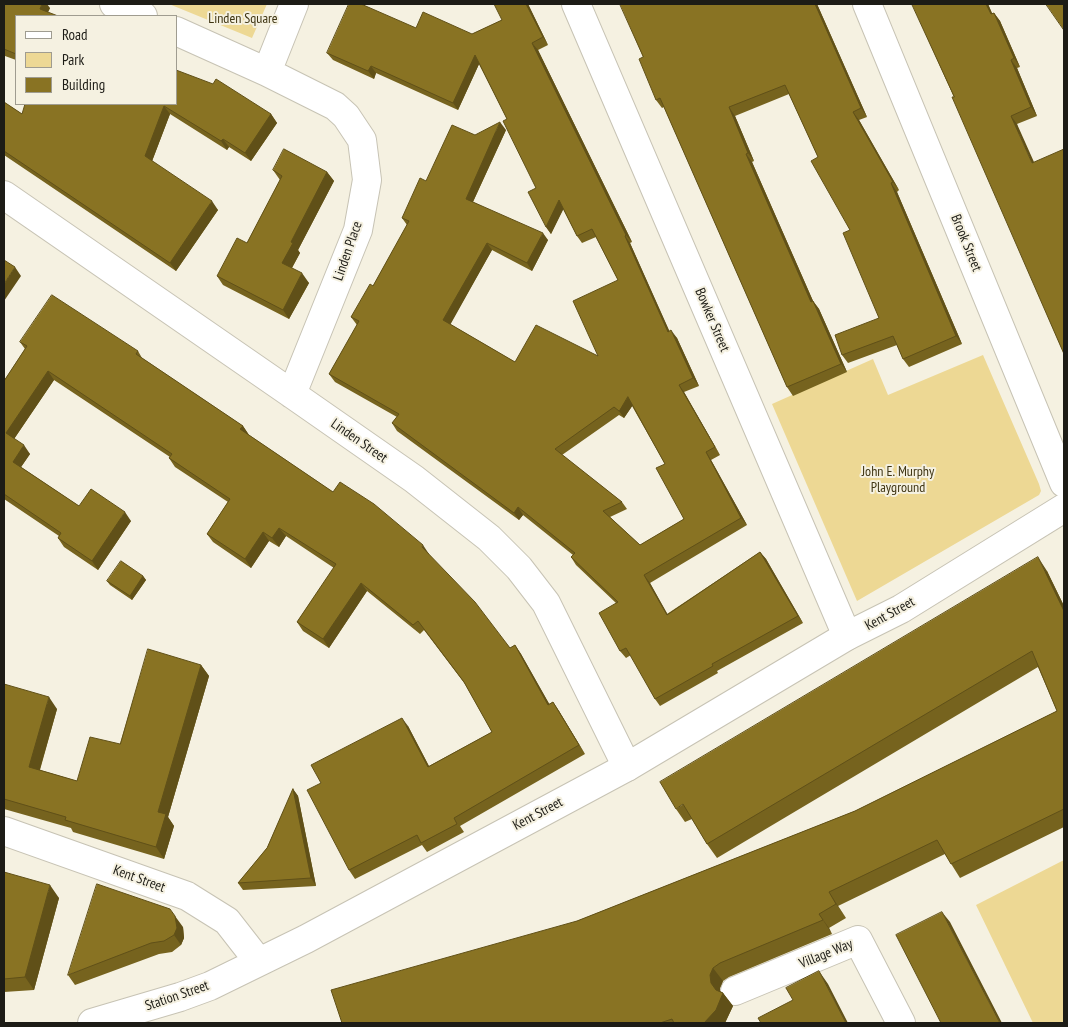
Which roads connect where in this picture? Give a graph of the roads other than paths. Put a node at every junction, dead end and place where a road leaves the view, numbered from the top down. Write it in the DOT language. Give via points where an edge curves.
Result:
graph roads {
  1 [pos="294,4"];
  2 [pos="576,4"];
  3 [pos="867,4"];
  4 [pos="178,32"];
  5 [pos="267,72"];
  6 [pos="4,195"];
  7 [pos="292,394"];
  8 [pos="1064,483"];
  9 [pos="1064,508"];
  10 [pos="847,636"];
  11 [pos="627,767"];
  12 [pos="4,831"];
  13 [pos="259,962"];
  14 [pos="735,991"];
  15 [pos="92,1023"];
  16 [pos="901,1023"];
  1 -- 5 [label="street"];
  2 -- 10 [label="street, Bowker Street"];
  3 -- 8 [label="street, Brook Street"];
  4 -- 5 [label="street, Linden Place"];
  5 -- 7 [label="street, Linden Place" via="335,106 346,116 362,140 366,180 358,230"];
  6 -- 7 [label="street, Linden Street"];
  7 -- 11 [label="street, Linden Street" via="429,491 489,538 519,568 546,603"];
  9 -- 10 [label="street, Kent Street" via="901,609"];
  10 -- 11 [label="street, Kent Street"];
  11 -- 13 [label="street, Kent Street"];
  12 -- 13 [label="street, Kent Street" via="187,896 227,921"];
  13 -- 15 [label="street, Station Street" via="180,997"];
  14 -- 16 [label="street, Village Way" via="858,940"];
}
